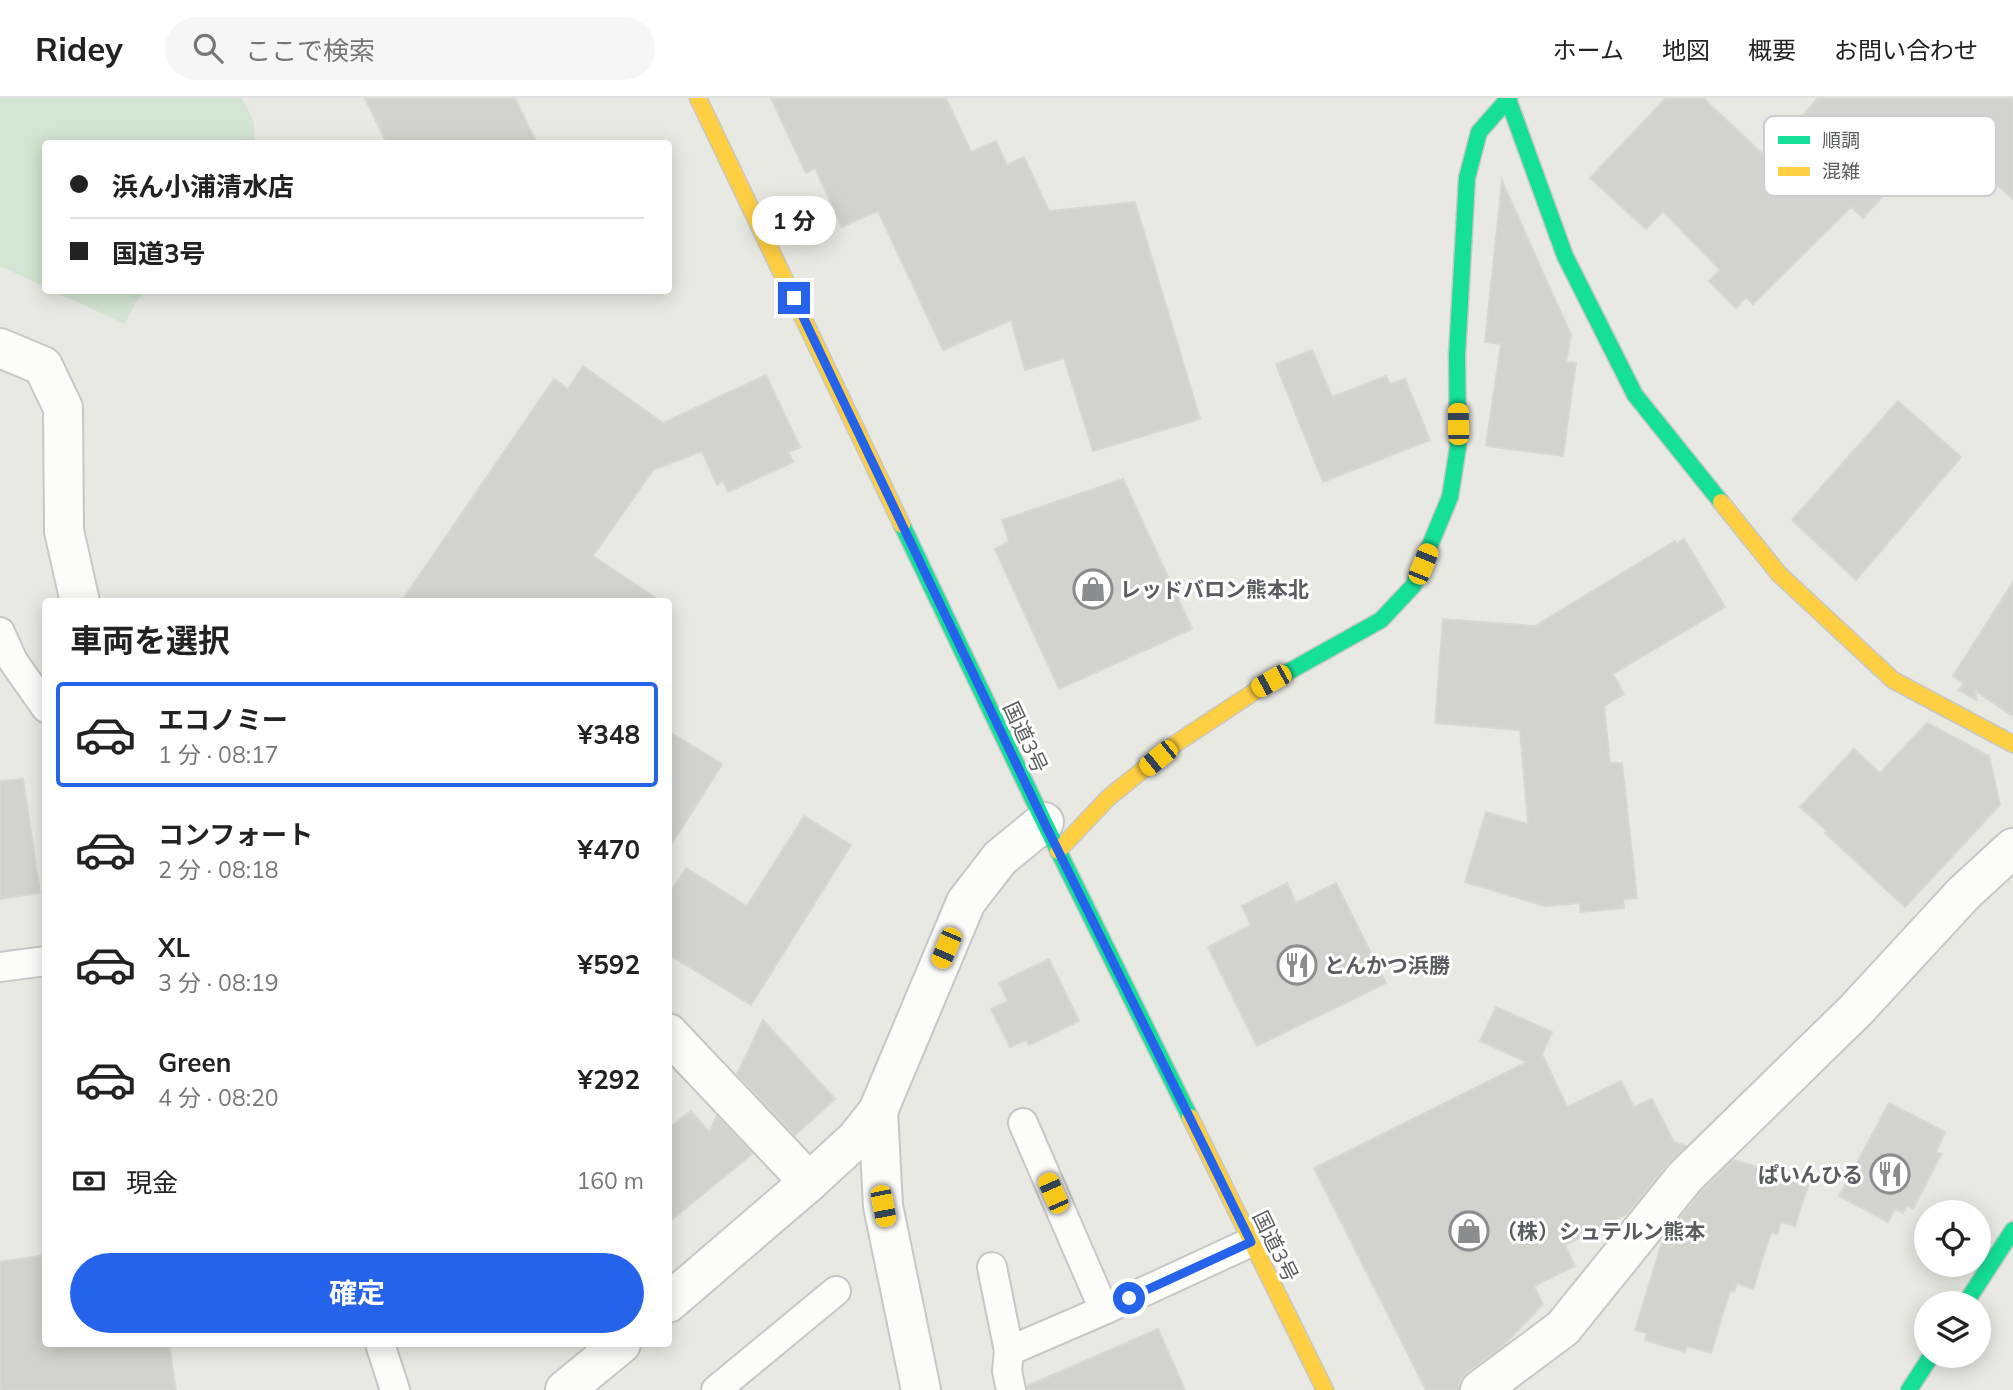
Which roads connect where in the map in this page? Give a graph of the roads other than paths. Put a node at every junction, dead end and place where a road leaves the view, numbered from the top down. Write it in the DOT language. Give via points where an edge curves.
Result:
graph roads {
  1 [pos="698,98"];
  2 [pos="1499,103"];
  3 [pos="0,348"];
  4 [pos="79,598"];
  5 [pos="0,632"];
  6 [pos="7,662"];
  7 [pos="42,703"];
  8 [pos="2013,744"];
  9 [pos="1051,837"];
  10 [pos="2013,848"];
  11 [pos="42,962"];
  12 [pos="0,967"];
  13 [pos="672,1037"];
  14 [pos="878,1111"];
  15 [pos="1023,1124"];
  16 [pos="809,1182"];
  17 [pos="2013,1230"];
  18 [pos="1251,1242"];
  19 [pos="992,1267"];
  20 [pos="1973,1291"];
  21 [pos="835,1292"];
  22 [pos="672,1300"];
  23 [pos="1104,1310"];
  24 [pos="381,1347"];
  25 [pos="617,1347"];
  26 [pos="1009,1351"];
  27 [pos="1923,1368"];
  28 [pos="395,1390"];
  29 [pos="565,1390"];
  30 [pos="716,1390"];
  31 [pos="921,1390"];
  32 [pos="1011,1390"];
  33 [pos="1325,1390"];
  34 [pos="1480,1390"];
  35 [pos="1909,1390"];
  1 -- 9 [label="main road, 国道3号"];
  2 -- 8 [label="main road" via="1565,256 1635,396 1779,574 1893,680"];
  2 -- 9 [label="main road" via="1479,132 1467,178 1457,355 1458,447 1450,498 1413,586 1381,620 1249,694"];
  3 -- 4 [label="street" via="43,366 63,408 64,531"];
  5 -- 6 [label="lane"];
  6 -- 7 [label="lane"];
  9 -- 14 [label="street" via="1000,858 966,902"];
  9 -- 18 [label="main road, 国道3号"];
  10 -- 34 [label="street" via="1685,1177 1563,1328"];
  11 -- 12 [label="lane"];
  13 -- 16 [label="street"];
  14 -- 16 [label="street" via="856,1139"];
  14 -- 31 [label="street" via="883,1206"];
  15 -- 23 [label="lane"];
  16 -- 22 [label="street"];
  17 -- 20 [label="main road"];
  18 -- 23 [label="lane"];
  18 -- 33 [label="main road, 国道3号"];
  19 -- 26 [label="lane"];
  21 -- 30 [label="lane"];
  23 -- 26 [label="lane"];
  24 -- 28 [label="lane"];
  25 -- 29 [label="street"];
  26 -- 32 [label="lane"];
  27 -- 35 [label="main road"];
}
